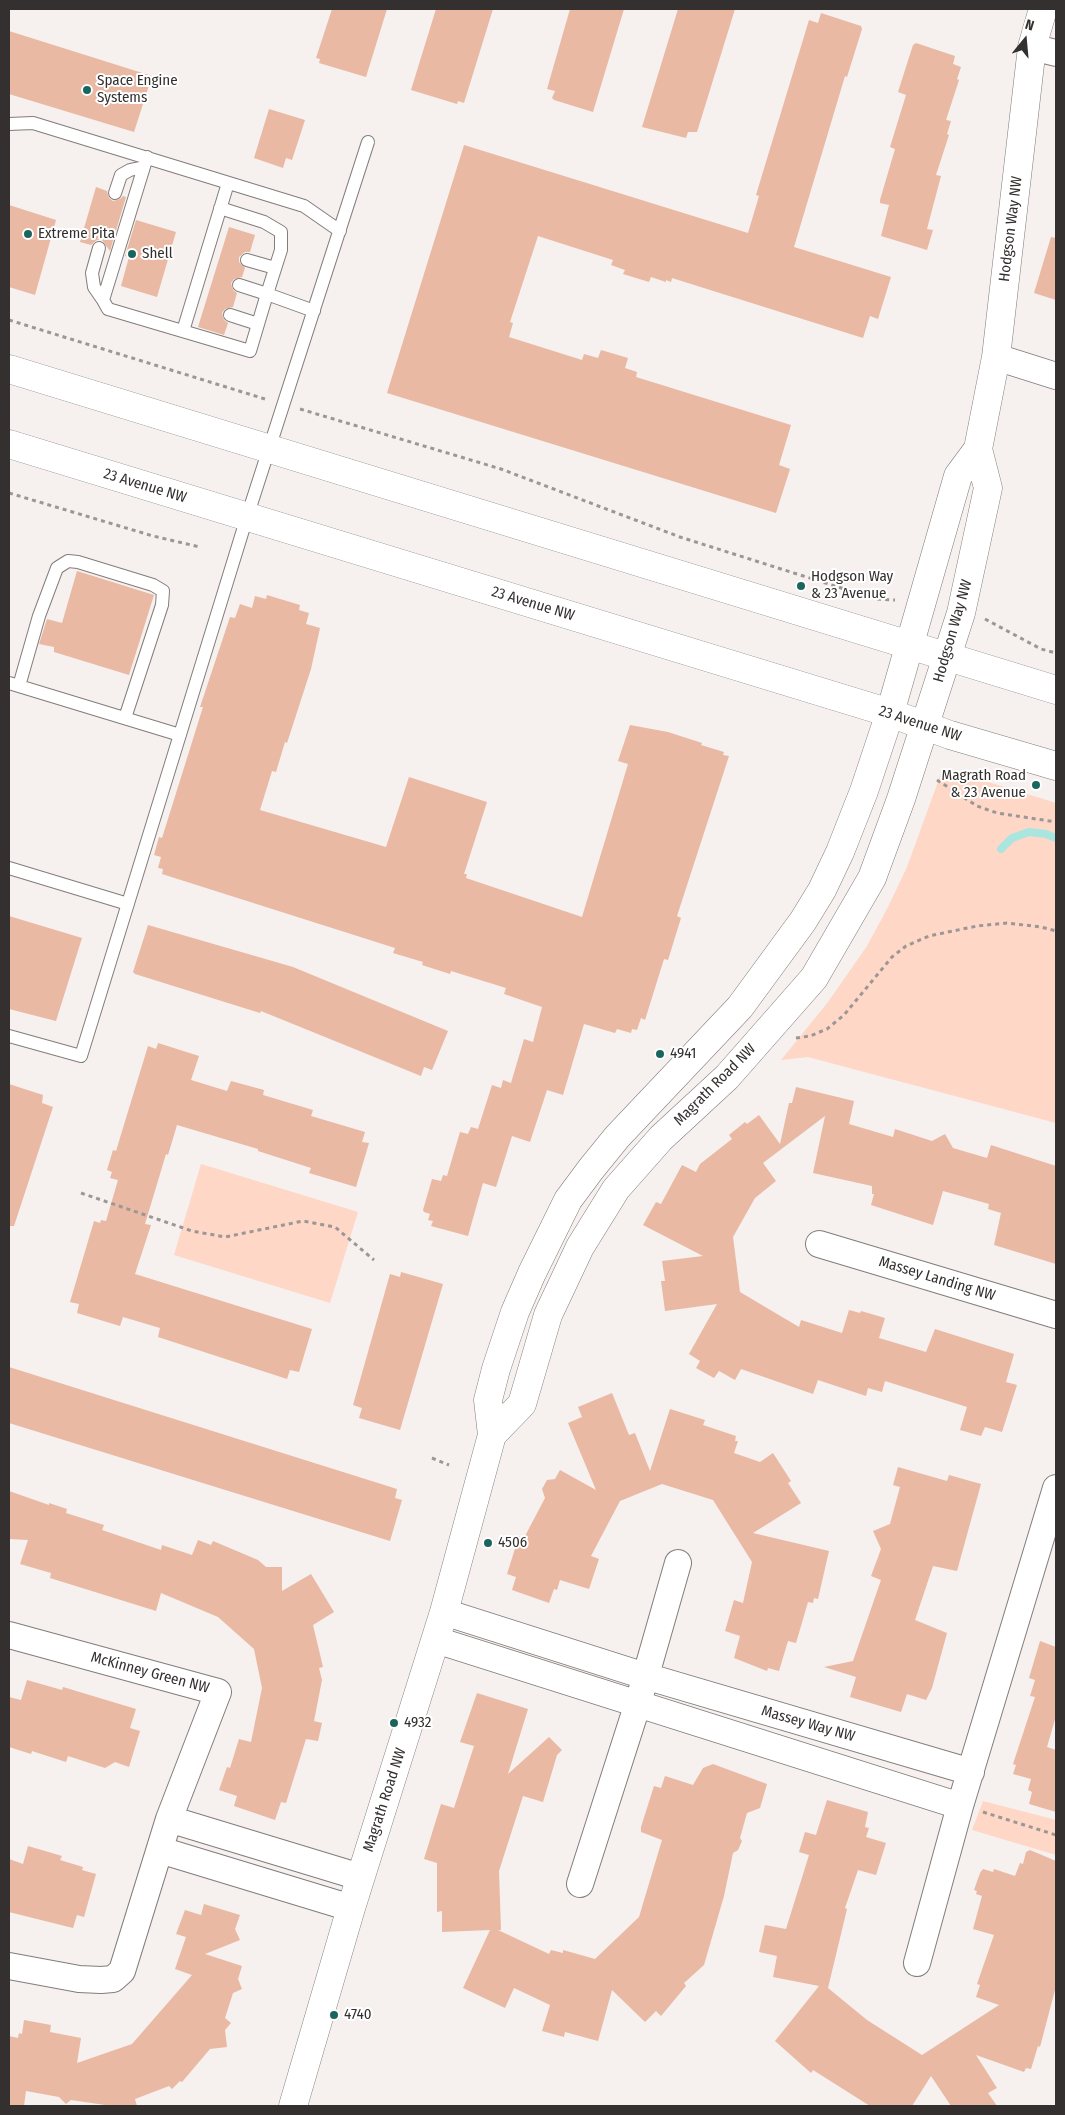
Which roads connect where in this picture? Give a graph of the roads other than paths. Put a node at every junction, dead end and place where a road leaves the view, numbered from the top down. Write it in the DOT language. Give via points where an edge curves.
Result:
graph roads {
  1 [pos="1043,9"];
  2 [pos="1044,50"];
  3 [pos="9,124"];
  4 [pos="368,142"];
  5 [pos="145,162"];
  6 [pos="228,183"];
  7 [pos="115,193"];
  8 [pos="220,208"];
  9 [pos="340,231"];
  10 [pos="208,247"];
  11 [pos="99,248"];
  12 [pos="221,251"];
  13 [pos="247,260"];
  14 [pos="275,268"];
  15 [pos="200,273"];
  16 [pos="213,277"];
  17 [pos="239,285"];
  18 [pos="267,294"];
  19 [pos="103,300"];
  20 [pos="314,311"];
  21 [pos="230,315"];
  22 [pos="258,324"];
  23 [pos="183,331"];
  24 [pos="996,357"];
  25 [pos="12,371"];
  26 [pos="1056,376"];
  27 [pos="9,444"];
  28 [pos="268,449"];
  29 [pos="978,449"];
  30 [pos="246,517"];
  31 [pos="910,646"];
  32 [pos="947,657"];
  33 [pos="14,685"];
  34 [pos="1056,690"];
  35 [pos="890,713"];
  36 [pos="125,718"];
  37 [pos="926,725"];
  38 [pos="180,735"];
  39 [pos="1056,766"];
  40 [pos="9,868"];
  41 [pos="128,904"];
  42 [pos="9,1036"];
  43 [pos="819,1244"];
  44 [pos="1056,1315"];
  45 [pos="492,1435"];
  46 [pos="1056,1488"];
  47 [pos="678,1563"];
  48 [pos="444,1612"];
  49 [pos="9,1635"];
  50 [pos="436,1640"];
  51 [pos="645,1676"];
  52 [pos="638,1703"];
  53 [pos="971,1772"];
  54 [pos="960,1806"];
  55 [pos="170,1819"];
  56 [pos="160,1850"];
  57 [pos="360,1877"];
  58 [pos="580,1884"];
  59 [pos="351,1908"];
  60 [pos="917,1963"];
  61 [pos="9,1966"];
  62 [pos="293,2106"];
  1 -- 2 [label="street, Hodgson Way NW"];
  2 -- 24 [label="street, Hodgson Way NW"];
  3 -- 5 [label="lane" via="33,122"];
  4 -- 9 [label="lane"];
  5 -- 6 [label="lane"];
  5 -- 7 [label="lane" via="120,175"];
  5 -- 19 [label="lane"];
  6 -- 8 [label="lane"];
  6 -- 9 [label="lane" via="304,206"];
  8 -- 10 [label="lane"];
  8 -- 14 [label="lane" via="264,222 281,232 281,250"];
  9 -- 20 [label="lane"];
  10 -- 12 [label="lane"];
  10 -- 15 [label="lane"];
  11 -- 19 [label="lane" via="92,273 94,287"];
  13 -- 14 [label="lane"];
  14 -- 18 [label="lane"];
  15 -- 16 [label="lane"];
  15 -- 23 [label="lane" via="198,304"];
  17 -- 18 [label="lane"];
  18 -- 20 [label="lane"];
  18 -- 22 [label="lane"];
  19 -- 23 [label="lane" via="108,308"];
  20 -- 28 [label="lane"];
  21 -- 22 [label="lane"];
  22 -- 23 [label="lane" via="250,352"];
  24 -- 26 [label="street"];
  24 -- 29 [label="street, Hodgson Way NW"];
  25 -- 28 [label="street"];
  27 -- 30 [label="street, 23 Avenue NW"];
  28 -- 30 [label="lane"];
  28 -- 31 [label="street"];
  29 -- 31 [label="street, Hodgson Way NW" via="958,476"];
  29 -- 32 [label="street, Hodgson Way NW" via="988,488 961,613"];
  30 -- 35 [label="street, 23 Avenue NW"];
  30 -- 38 [label="lane"];
  31 -- 32 [label="street"];
  31 -- 35 [label="street, Hodgson Way NW"];
  32 -- 34 [label="street"];
  32 -- 37 [label="street, Hodgson Way NW"];
  33 -- 36 [label="lane"];
  33 -- 36 [label="lane" via="56,568 68,561 88,565 163,591 162,605"];
  35 -- 37 [label="street, 23 Avenue NW"];
  35 -- 45 [label="street, Magrath Road NW" via="854,821 822,890 803,921 746,999 617,1137 568,1200 528,1281 496,1369 488,1400"];
  36 -- 38 [label="lane"];
  37 -- 39 [label="street, 23 Avenue NW"];
  37 -- 45 [label="street, Magrath Road NW" via="872,878 814,978 727,1077 640,1160 616,1189 580,1247 548,1315 522,1404"];
  38 -- 41 [label="lane"];
  40 -- 41 [label="lane"];
  41 -- 42 [label="lane" via="81,1056"];
  43 -- 44 [label="street, Massey Landing NW"];
  45 -- 48 [label="street, Magrath Road NW"];
  46 -- 53 [label="street"];
  47 -- 51 [label="street"];
  48 -- 50 [label="street, Magrath Road NW"];
  48 -- 51 [label="street, Massey Way NW"];
  49 -- 55 [label="street, McKinney Green NW" via="218,1692"];
  50 -- 52 [label="street, Massey Way NW"];
  50 -- 57 [label="street, Magrath Road NW"];
  51 -- 52 [label="street"];
  51 -- 53 [label="street, Massey Way NW"];
  52 -- 54 [label="street, Massey Way NW"];
  52 -- 58 [label="street"];
  53 -- 54 [label="street"];
  54 -- 60 [label="street"];
  55 -- 56 [label="street, McKinney Green NW"];
  55 -- 57 [label="street"];
  56 -- 59 [label="street"];
  56 -- 61 [label="street, McKinney Green NW" via="126,1962 113,1979 79,1979"];
  57 -- 59 [label="street, Magrath Road NW"];
  59 -- 62 [label="street, Magrath Road NW"];
}
